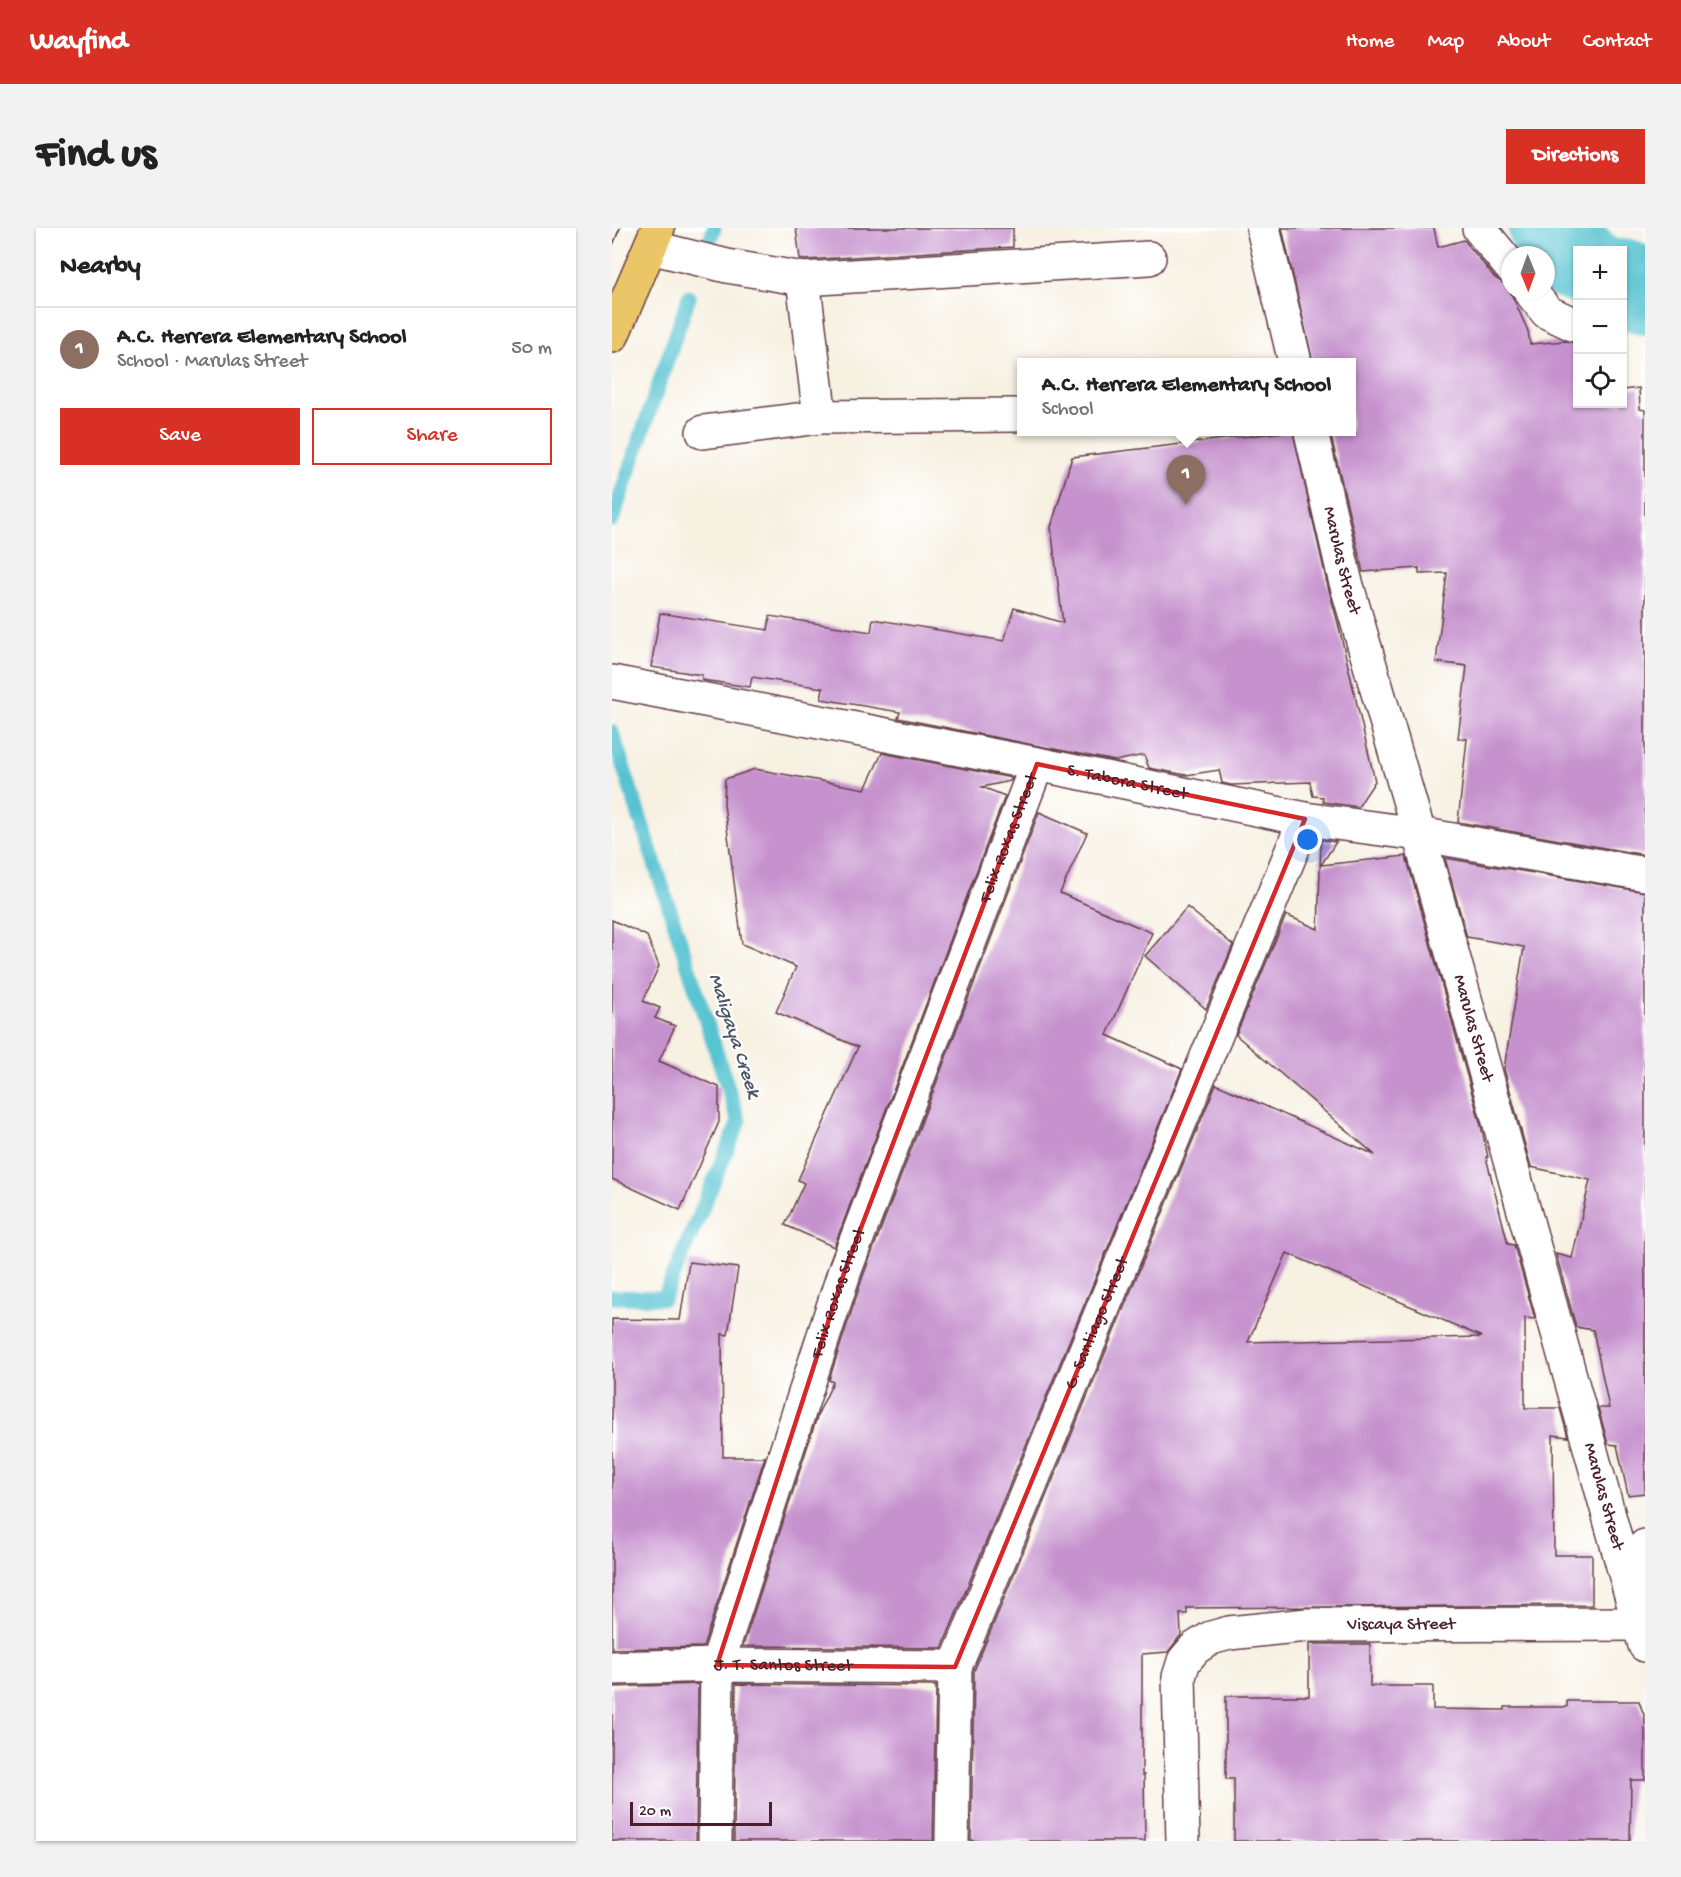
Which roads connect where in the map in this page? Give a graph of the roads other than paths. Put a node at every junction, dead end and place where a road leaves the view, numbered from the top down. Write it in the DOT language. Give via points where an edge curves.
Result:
graph roads {
  1 [pos="1263,228"];
  2 [pos="1479,228"];
  3 [pos="654,237"];
  4 [pos="1501,255"];
  5 [pos="1149,258"];
  6 [pos="803,279"];
  7 [pos="1537,300"];
  8 [pos="1573,324"];
  9 [pos="612,336"];
  10 [pos="1294,358"];
  11 [pos="1015,415"];
  12 [pos="820,417"];
  13 [pos="703,432"];
  14 [pos="1312,436"];
  15 [pos="619,683"];
  16 [pos="1037,764"];
  17 [pos="1305,819"];
  18 [pos="1419,834"];
  19 [pos="1645,874"];
  20 [pos="1645,1546"];
  21 [pos="1640,1623"];
  22 [pos="717,1665"];
  23 [pos="955,1667"];
  24 [pos="612,1668"];
  25 [pos="715,1841"];
  26 [pos="952,1841"];
  27 [pos="1183,1841"];
  1 -- 10 [label="street"];
  2 -- 4 [label="street"];
  3 -- 6 [label="street" via="727,266"];
  3 -- 9 [label="main road"];
  5 -- 6 [label="street"];
  6 -- 12 [label="street"];
  7 -- 8 [label="street" via="1546,312"];
  11 -- 12 [label="street"];
  12 -- 13 [label="street"];
  14 -- 18 [label="street, Marulas Street" via="1345,579"];
  15 -- 16 [label="street, S. Tabora Street"];
  16 -- 17 [label="street, S. Tabora Street"];
  16 -- 22 [label="street, Felix Roxas Street" via="845,1270"];
  17 -- 18 [label="street, S. Tabora Street"];
  17 -- 23 [label="street, G. Santiago Street"];
  18 -- 19 [label="street, S. Tabora Street"];
  18 -- 21 [label="street, Marulas Street"];
  20 -- 21 [label="street"];
  21 -- 27 [label="street, Viscaya Street" via="1307,1625 1211,1638 1184,1661 1179,1677"];
  22 -- 23 [label="street, J. T. Santos Street"];
  22 -- 24 [label="street, J. T. Santos Street"];
  22 -- 25 [label="street, Felix Roxas Street"];
  23 -- 26 [label="street, G. Santiago Street"];
}
